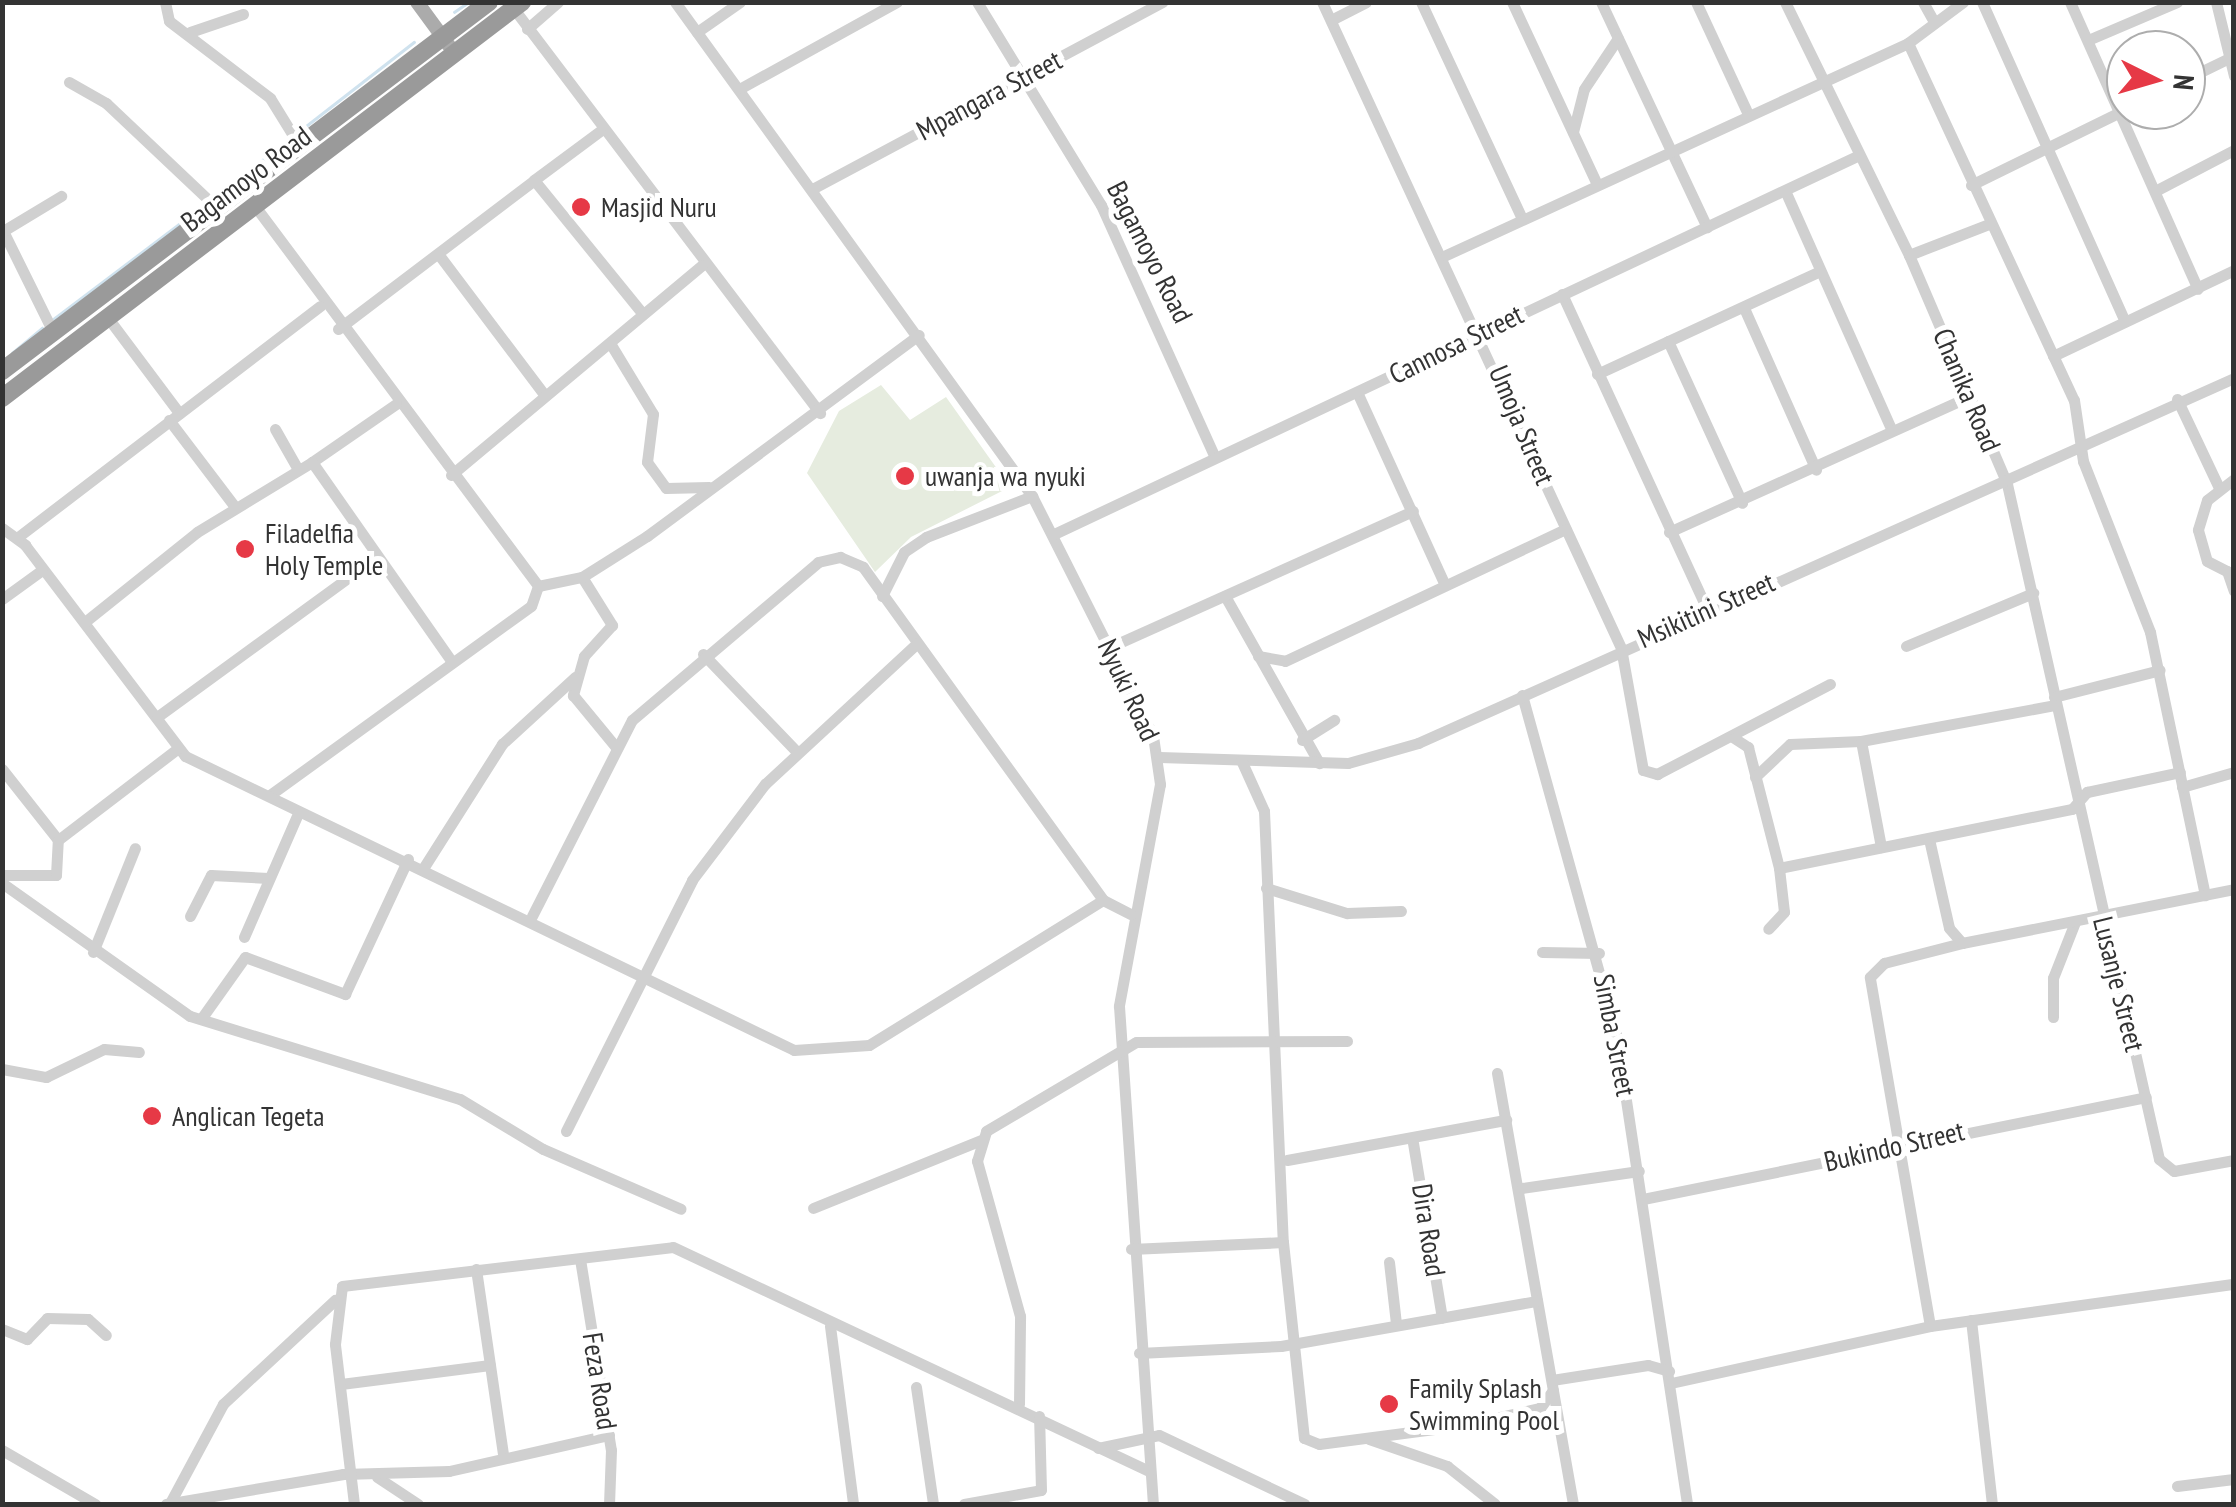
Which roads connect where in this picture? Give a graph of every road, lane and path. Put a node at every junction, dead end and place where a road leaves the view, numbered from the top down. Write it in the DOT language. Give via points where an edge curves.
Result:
graph roads {
  1 [pos="165,2"];
  2 [pos="417,2"];
  3 [pos="489,2"];
  4 [pos="558,2"];
  5 [pos="675,2"];
  6 [pos="740,2"];
  7 [pos="897,2"];
  8 [pos="977,2"];
  9 [pos="1163,2"];
  10 [pos="1322,2"];
  11 [pos="1366,2"];
  12 [pos="1421,2"];
  13 [pos="1512,2"];
  14 [pos="1602,2"];
  15 [pos="1696,2"];
  16 [pos="1785,2"];
  17 [pos="1923,2"];
  18 [pos="1963,2"];
  19 [pos="1982,2"];
  20 [pos="2070,2"];
  21 [pos="2177,2"];
  22 [pos="2216,2"];
  23 [pos="518,6"];
  24 [pos="243,14"];
  25 [pos="1932,18"];
  26 [pos="1331,20"];
  27 [pos="527,28"];
  28 [pos="190,32"];
  29 [pos="697,32"];
  30 [pos="441,36"];
  31 [pos="1618,38"];
  32 [pos="2088,40"];
  33 [pos="1908,42"];
  34 [pos="454,54"];
  35 [pos="2227,59"];
  36 [pos="2206,69"];
  37 [pos="2106,76"];
  38 [pos="2234,76"];
  39 [pos="1019,79"];
  40 [pos="1823,79"];
  41 [pos="69,82"];
  42 [pos="741,88"];
  43 [pos="1748,114"];
  44 [pos="2106,118"];
  45 [pos="2132,130"];
  46 [pos="600,131"];
  47 [pos="1573,132"];
  48 [pos="299,146"];
  49 [pos="2045,146"];
  50 [pos="1672,147"];
  51 [pos="2234,150"];
  52 [pos="1858,155"];
  53 [pos="534,180"];
  54 [pos="1596,182"];
  55 [pos="1971,185"];
  56 [pos="814,188"];
  57 [pos="2157,190"];
  58 [pos="1787,194"];
  59 [pos="61,196"];
  60 [pos="255,206"];
  61 [pos="217,208"];
  62 [pos="1521,216"];
  63 [pos="1988,224"];
  64 [pos="1707,227"];
  65 [pos="439,255"];
  66 [pos="1446,255"];
  67 [pos="1909,255"];
  68 [pos="702,265"];
  69 [pos="2234,270"];
  70 [pos="1816,272"];
  71 [pos="2198,289"];
  72 [pos="1562,294"];
  73 [pos="320,306"];
  74 [pos="1744,308"];
  75 [pos="642,312"];
  76 [pos="108,318"];
  77 [pos="2125,321"];
  78 [pos="338,329"];
  79 [pos="1480,330"];
  80 [pos="54,334"];
  81 [pos="919,335"];
  82 [pos="1668,341"];
  83 [pos="610,343"];
  84 [pos="2053,356"];
  85 [pos="2,371"];
  86 [pos="1598,374"];
  87 [pos="2234,378"];
  88 [pos="1356,392"];
  89 [pos="543,393"];
  90 [pos="1970,396"];
  91 [pos="2,398"];
  92 [pos="2176,400"];
  93 [pos="396,404"];
  94 [pos="820,414"];
  95 [pos="174,416"];
  96 [pos="275,429"];
  97 [pos="1891,429"];
  98 [pos="2081,444"];
  99 [pos="1215,458"];
  100 [pos="312,462"];
  101 [pos="296,466"];
  102 [pos="1816,470"];
  103 [pos="452,475"];
  104 [pos="2234,479"];
  105 [pos="2007,484"];
  106 [pos="710,487"];
  107 [pos="2219,488"];
  108 [pos="1032,496"];
  109 [pos="1742,503"];
  110 [pos="235,506"];
  111 [pos="1413,511"];
  112 [pos="2,528"];
  113 [pos="1566,529"];
  114 [pos="1670,532"];
  115 [pos="1054,534"];
  116 [pos="18,538"];
  117 [pos="374,559"];
  118 [pos="42,570"];
  119 [pos="582,577"];
  120 [pos="1445,585"];
  121 [pos="538,586"];
  122 [pos="2234,591"];
  123 [pos="2033,593"];
  124 [pos="882,596"];
  125 [pos="1225,596"];
  126 [pos="2,599"];
  127 [pos="1707,609"];
  128 [pos="86,621"];
  129 [pos="917,643"];
  130 [pos="1906,646"];
  131 [pos="1110,647"];
  132 [pos="1621,648"];
  133 [pos="704,654"];
  134 [pos="1258,656"];
  135 [pos="452,662"];
  136 [pos="2160,670"];
  137 [pos="574,677"];
  138 [pos="1830,684"];
  139 [pos="1522,695"];
  140 [pos="2055,701"];
  141 [pos="158,717"];
  142 [pos="1334,720"];
  143 [pos="1734,738"];
  144 [pos="1302,740"];
  145 [pos="1862,741"];
  146 [pos="615,746"];
  147 [pos="177,749"];
  148 [pos="797,752"];
  149 [pos="1160,757"];
  150 [pos="1241,760"];
  151 [pos="1319,763"];
  152 [pos="2,769"];
  153 [pos="2180,772"];
  154 [pos="2234,772"];
  155 [pos="1756,777"];
  156 [pos="2182,787"];
  157 [pos="270,795"];
  158 [pos="2082,802"];
  159 [pos="299,811"];
  160 [pos="1929,839"];
  161 [pos="58,840"];
  162 [pos="135,848"];
  163 [pos="1881,848"];
  164 [pos="408,859"];
  165 [pos="424,868"];
  166 [pos="1779,868"];
  167 [pos="2,875"];
  168 [pos="268,878"];
  169 [pos="2,883"];
  170 [pos="1266,888"];
  171 [pos="2234,889"];
  172 [pos="2205,895"];
  173 [pos="1103,900"];
  174 [pos="1401,910"];
  175 [pos="1131,914"];
  176 [pos="190,916"];
  177 [pos="532,916"];
  178 [pos="2101,918"];
  179 [pos="2075,922"];
  180 [pos="1768,929"];
  181 [pos="244,937"];
  182 [pos="1962,943"];
  183 [pos="92,952"];
  184 [pos="1542,952"];
  185 [pos="1599,953"];
  186 [pos="640,980"];
  187 [pos="2054,1016"];
  188 [pos="202,1019"];
  189 [pos="1347,1041"];
  190 [pos="1272,1043"];
  191 [pos="1120,1050"];
  192 [pos="139,1052"];
  193 [pos="2,1069"];
  194 [pos="1497,1073"];
  195 [pos="2146,1096"];
  196 [pos="1506,1120"];
  197 [pos="566,1131"];
  198 [pos="980,1140"];
  199 [pos="1413,1143"];
  200 [pos="1894,1147"];
  201 [pos="1286,1160"];
  202 [pos="2234,1160"];
  203 [pos="1639,1171"];
  204 [pos="1522,1188"];
  205 [pos="1643,1199"];
  206 [pos="813,1208"];
  207 [pos="682,1209"];
  208 [pos="1283,1242"];
  209 [pos="1131,1249"];
  210 [pos="580,1259"];
  211 [pos="1389,1262"];
  212 [pos="476,1269"];
  213 [pos="2234,1284"];
  214 [pos="336,1298"];
  215 [pos="1537,1302"];
  216 [pos="1442,1318"];
  217 [pos="1971,1320"];
  218 [pos="1396,1323"];
  219 [pos="830,1326"];
  220 [pos="1930,1326"];
  221 [pos="2,1329"];
  222 [pos="106,1335"];
  223 [pos="1296,1343"];
  224 [pos="1139,1354"];
  225 [pos="490,1365"];
  226 [pos="1670,1377"];
  227 [pos="341,1384"];
  228 [pos="1553,1385"];
  229 [pos="916,1387"];
  230 [pos="1019,1404"];
  231 [pos="1040,1416"];
  232 [pos="1144,1434"];
  233 [pos="609,1435"];
  234 [pos="1365,1438"];
  235 [pos="1098,1448"];
  236 [pos="2,1450"];
  237 [pos="503,1453"];
  238 [pos="1148,1471"];
  239 [pos="356,1475"];
  240 [pos="377,1477"];
  241 [pos="2234,1479"];
  242 [pos="2177,1486"];
  243 [pos="168,1502"];
  244 [pos="87,1503"];
  245 [pos="354,1504"];
  246 [pos="418,1504"];
  247 [pos="609,1504"];
  248 [pos="853,1504"];
  249 [pos="933,1504"];
  250 [pos="964,1504"];
  251 [pos="1153,1504"];
  252 [pos="1304,1504"];
  253 [pos="1494,1504"];
  254 [pos="1573,1504"];
  255 [pos="1686,1504"];
  256 [pos="1992,1504"];
  1 -- 28 [label="street" via="167,19"];
  2 -- 30 [label="main road"];
  3 -- 30 [label="highway, Bagamoyo Road"];
  4 -- 27 [label="street"];
  5 -- 29 [label="street, Nyuki Road"];
  6 -- 29 [label="street"];
  7 -- 42 [label="street"];
  8 -- 39 [label="street, Bagamoyo Road"];
  9 -- 39 [label="street, Mpangara Street"];
  10 -- 26 [label="street, Umoja Street"];
  11 -- 26 [label="street"];
  12 -- 62 [label="street"];
  13 -- 47 [label="street"];
  14 -- 31 [label="street"];
  15 -- 43 [label="street"];
  16 -- 40 [label="street, Chanika Road"];
  17 -- 25 [label="street"];
  18 -- 25 [label="street"];
  19 -- 49 [label="street"];
  20 -- 32 [label="street"];
  21 -- 32 [label="street"];
  22 -- 35 [label="street"];
  23 -- 27 [label="street"];
  23 -- 34 [label="highway, Bagamoyo Road"];
  24 -- 28 [label="street"];
  25 -- 33 [label="street"];
  26 -- 66 [label="street, Umoja Street"];
  27 -- 46 [label="street"];
  28 -- 48 [label="street" via="270,98"];
  29 -- 42 [label="street, Nyuki Road"];
  30 -- 34 [label="main road"];
  30 -- 48 [label="highway, Bagamoyo Road"];
  31 -- 47 [label="street" via="1584,89"];
  31 -- 50 [label="street"];
  32 -- 37 [label="street"];
  33 -- 40 [label="street"];
  33 -- 55 [label="street"];
  34 -- 60 [label="highway, Bagamoyo Road"];
  35 -- 36 [label="street"];
  35 -- 38 [label="street"];
  39 -- 56 [label="street, Mpangara Street"];
  39 -- 99 [label="street, Bagamoyo Road" via="1102,205"];
  40 -- 43 [label="street"];
  40 -- 52 [label="street, Chanika Road"];
  41 -- 61 [label="street" via="106,103"];
  42 -- 56 [label="street, Nyuki Road"];
  43 -- 50 [label="street"];
  44 -- 49 [label="street"];
  45 -- 57 [label="street"];
  46 -- 53 [label="street"];
  46 -- 68 [label="street"];
  47 -- 54 [label="street"];
  48 -- 61 [label="highway, Bagamoyo Road"];
  49 -- 55 [label="street"];
  49 -- 77 [label="street"];
  50 -- 54 [label="street"];
  50 -- 64 [label="street"];
  51 -- 57 [label="street"];
  52 -- 58 [label="street, Cannosa Street"];
  52 -- 67 [label="street, Chanika Road"];
  53 -- 65 [label="street"];
  53 -- 75 [label="street"];
  54 -- 62 [label="street"];
  55 -- 63 [label="street"];
  56 -- 81 [label="street, Nyuki Road"];
  57 -- 71 [label="street"];
  58 -- 64 [label="street, Cannosa Street"];
  58 -- 70 [label="street"];
  59 -- 80 [label="street" via="2,231"];
  60 -- 73 [label="street"];
  60 -- 76 [label="highway, Bagamoyo Road"];
  61 -- 80 [label="highway, Bagamoyo Road"];
  62 -- 66 [label="street"];
  63 -- 67 [label="street"];
  63 -- 84 [label="street"];
  64 -- 72 [label="street, Cannosa Street"];
  65 -- 78 [label="street"];
  65 -- 89 [label="street"];
  66 -- 79 [label="street, Umoja Street"];
  67 -- 90 [label="street, Chanika Road"];
  68 -- 75 [label="street"];
  68 -- 94 [label="street"];
  69 -- 71 [label="street"];
  70 -- 74 [label="street"];
  70 -- 97 [label="street"];
  71 -- 77 [label="street"];
  72 -- 79 [label="street, Cannosa Street"];
  72 -- 86 [label="street"];
  73 -- 78 [label="street"];
  73 -- 95 [label="street"];
  74 -- 82 [label="street"];
  74 -- 102 [label="street"];
  75 -- 83 [label="street"];
  76 -- 91 [label="highway, Bagamoyo Road"];
  76 -- 95 [label="street"];
  77 -- 84 [label="street"];
  78 -- 93 [label="street"];
  79 -- 88 [label="street, Cannosa Street"];
  79 -- 113 [label="street, Umoja Street"];
  80 -- 85 [label="highway, Bagamoyo Road"];
  81 -- 94 [label="street"];
  81 -- 108 [label="street, Nyuki Road"];
  82 -- 86 [label="street"];
  82 -- 109 [label="street"];
  83 -- 89 [label="street"];
  83 -- 106 [label="street" via="654,414 646,462 666,488"];
  84 -- 98 [label="street"];
  86 -- 114 [label="street"];
  87 -- 92 [label="street, Msikitini Street"];
  88 -- 99 [label="street, Cannosa Street"];
  88 -- 111 [label="street"];
  89 -- 103 [label="street"];
  90 -- 97 [label="street"];
  90 -- 105 [label="street, Chanika Road"];
  92 -- 98 [label="street, Msikitini Street"];
  92 -- 107 [label="street"];
  93 -- 100 [label="street"];
  93 -- 103 [label="street"];
  94 -- 106 [label="street"];
  95 -- 110 [label="street"];
  95 -- 116 [label="street"];
  96 -- 101 [label="street"];
  97 -- 102 [label="street"];
  98 -- 105 [label="street, Msikitini Street"];
  98 -- 136 [label="street"];
  99 -- 115 [label="street, Cannosa Street"];
  100 -- 101 [label="street"];
  100 -- 117 [label="street"];
  101 -- 110 [label="street"];
  102 -- 109 [label="street"];
  103 -- 121 [label="street"];
  104 -- 107 [label="street"];
  105 -- 123 [label="street, Chanika Road"];
  105 -- 127 [label="street, Msikitini Street"];
  106 -- 119 [label="street"];
  107 -- 122 [label="street" via="2198,530 2207,561 2227,571"];
  108 -- 115 [label="street, Nyuki Road"];
  108 -- 124 [label="street" via="926,536 904,552"];
  109 -- 114 [label="street"];
  110 -- 128 [label="street"];
  111 -- 120 [label="street"];
  111 -- 125 [label="street"];
  112 -- 116 [label="street"];
  113 -- 120 [label="street"];
  113 -- 132 [label="street, Umoja Street"];
  114 -- 127 [label="street"];
  115 -- 131 [label="street, Nyuki Road"];
  116 -- 118 [label="street"];
  117 -- 135 [label="street"];
  117 -- 141 [label="street"];
  118 -- 126 [label="street"];
  118 -- 128 [label="street"];
  119 -- 121 [label="street"];
  119 -- 137 [label="street" via="612,625"];
  120 -- 134 [label="street" via="1285,660"];
  121 -- 135 [label="street" via="531,606"];
  123 -- 130 [label="street"];
  123 -- 140 [label="street, Chanika Road"];
  124 -- 129 [label="street"];
  124 -- 133 [label="street" via="856,559 818,562"];
  125 -- 131 [label="street"];
  125 -- 134 [label="street"];
  127 -- 132 [label="street, Msikitini Street"];
  128 -- 141 [label="street"];
  129 -- 148 [label="street"];
  129 -- 173 [label="street"];
  131 -- 149 [label="street, Nyuki Road"];
  132 -- 139 [label="street, Msikitini Street"];
  132 -- 143 [label="street, Umoja Street" via="1646,773"];
  133 -- 146 [label="street"];
  133 -- 148 [label="street"];
  134 -- 144 [label="street"];
  135 -- 157 [label="street"];
  136 -- 140 [label="street"];
  136 -- 153 [label="street"];
  137 -- 146 [label="street" via="573,695"];
  137 -- 165 [label="street" via="502,744"];
  138 -- 143 [label="street"];
  139 -- 151 [label="street, Msikitini Street" via="1403,748"];
  139 -- 185 [label="street, Simba Street"];
  140 -- 145 [label="street"];
  140 -- 158 [label="street, Chanika Road"];
  141 -- 147 [label="street"];
  142 -- 144 [label="street"];
  143 -- 155 [label="street" via="1748,747"];
  144 -- 151 [label="street"];
  145 -- 155 [label="street" via="1790,744"];
  145 -- 163 [label="street"];
  146 -- 177 [label="street"];
  147 -- 157 [label="street"];
  147 -- 161 [label="street"];
  148 -- 186 [label="street" via="692,880"];
  149 -- 150 [label="street, Msikitini Street"];
  149 -- 175 [label="street, Nyuki Road"];
  150 -- 151 [label="street, Msikitini Street"];
  150 -- 170 [label="street" via="1263,802"];
  152 -- 161 [label="street"];
  153 -- 156 [label="street"];
  153 -- 158 [label="street" via="2088,792"];
  154 -- 156 [label="street"];
  155 -- 166 [label="street"];
  156 -- 172 [label="street"];
  157 -- 159 [label="street"];
  158 -- 160 [label="street"];
  158 -- 178 [label="street, Lusanje Street"];
  159 -- 164 [label="street"];
  159 -- 168 [label="street"];
  160 -- 163 [label="street"];
  160 -- 182 [label="street" via="1950,928"];
  161 -- 167 [label="street" via="56,875"];
  162 -- 183 [label="street"];
  163 -- 166 [label="street"];
  164 -- 165 [label="street"];
  164 -- 188 [label="street" via="345,994 245,956"];
  165 -- 177 [label="street"];
  166 -- 180 [label="street" via="1785,908"];
  168 -- 176 [label="street" via="211,875"];
  168 -- 181 [label="street"];
  169 -- 183 [label="street"];
  170 -- 174 [label="street" via="1347,913"];
  170 -- 190 [label="street"];
  171 -- 172 [label="street"];
  172 -- 178 [label="street"];
  173 -- 175 [label="street"];
  173 -- 186 [label="street" via="868,1044 832,1053 794,1050"];
  175 -- 191 [label="street, Nyuki Road"];
  177 -- 186 [label="street"];
  178 -- 179 [label="street"];
  178 -- 195 [label="street, Lusanje Street"];
  179 -- 182 [label="street"];
  179 -- 187 [label="street" via="2053,978"];
  182 -- 200 [label="street" via="1884,963 1867,986"];
  183 -- 188 [label="street"];
  184 -- 185 [label="street"];
  185 -- 203 [label="street, Simba Street"];
  186 -- 197 [label="street"];
  188 -- 207 [label="street" via="460,1099 543,1149"];
  189 -- 190 [label="street"];
  190 -- 191 [label="street"];
  190 -- 201 [label="street"];
  191 -- 198 [label="street"];
  191 -- 209 [label="street, Nyuki Road"];
  192 -- 193 [label="street" via="104,1049 46,1077"];
  194 -- 196 [label="street"];
  195 -- 200 [label="street, Bukindo Street"];
  195 -- 202 [label="street, Lusanje Street" via="2162,1165 2181,1172"];
  196 -- 199 [label="street"];
  196 -- 204 [label="street"];
  198 -- 206 [label="street"];
  198 -- 230 [label="street" via="978,1161 1020,1316"];
  199 -- 201 [label="street"];
  199 -- 216 [label="street, Dira Road"];
  200 -- 205 [label="street, Bukindo Street"];
  200 -- 220 [label="street"];
  201 -- 208 [label="street"];
  203 -- 204 [label="street"];
  203 -- 205 [label="street, Simba Street"];
  204 -- 215 [label="street"];
  205 -- 226 [label="street, Simba Street"];
  208 -- 209 [label="street"];
  208 -- 223 [label="street"];
  209 -- 224 [label="street, Nyuki Road"];
  210 -- 212 [label="street"];
  210 -- 219 [label="street" via="689,1249"];
  210 -- 233 [label="street, Feza Road"];
  211 -- 218 [label="street"];
  212 -- 214 [label="street" via="355,1280"];
  212 -- 225 [label="street"];
  213 -- 217 [label="street"];
  214 -- 227 [label="street"];
  214 -- 243 [label="street" via="326,1316 255,1367 223,1404"];
  215 -- 216 [label="street"];
  215 -- 228 [label="street"];
  216 -- 218 [label="street"];
  217 -- 220 [label="street"];
  217 -- 256 [label="street"];
  218 -- 223 [label="street"];
  219 -- 230 [label="street"];
  219 -- 248 [label="street"];
  220 -- 226 [label="street"];
  221 -- 222 [label="street" via="27,1338 47,1318 88,1319"];
  223 -- 224 [label="street"];
  223 -- 234 [label="street" via="1304,1438"];
  224 -- 232 [label="street, Nyuki Road"];
  225 -- 227 [label="street"];
  225 -- 237 [label="street"];
  226 -- 228 [label="street" via="1648,1364"];
  226 -- 255 [label="street, Simba Street"];
  227 -- 239 [label="street"];
  228 -- 234 [label="street" via="1540,1408"];
  228 -- 254 [label="street"];
  229 -- 249 [label="street"];
  230 -- 231 [label="street"];
  231 -- 235 [label="street"];
  231 -- 250 [label="street" via="1041,1490"];
  232 -- 235 [label="street"];
  232 -- 238 [label="street, Nyuki Road"];
  232 -- 252 [label="street"];
  233 -- 237 [label="street"];
  233 -- 247 [label="street, Feza Road"];
  234 -- 253 [label="street" via="1448,1466"];
  235 -- 238 [label="street"];
  236 -- 244 [label="street"];
  237 -- 240 [label="street" via="448,1471"];
  238 -- 251 [label="street, Nyuki Road"];
  239 -- 240 [label="street"];
  239 -- 243 [label="street"];
  239 -- 245 [label="street"];
  240 -- 246 [label="street"];
  241 -- 242 [label="street"];
}
